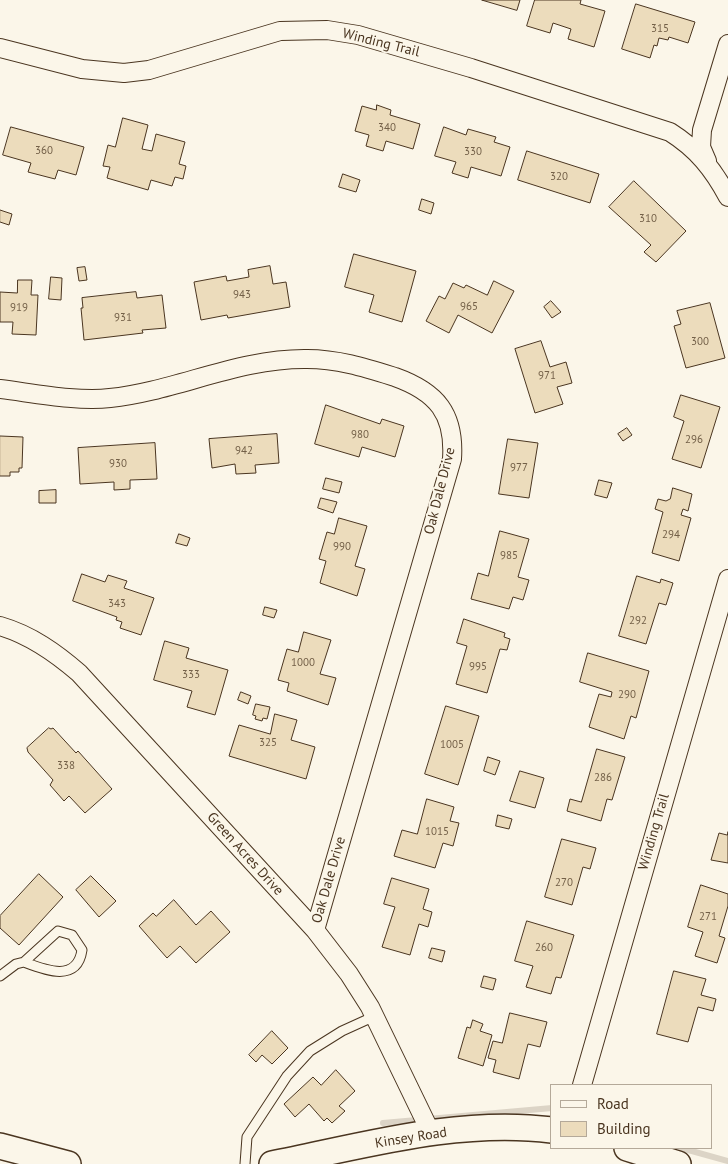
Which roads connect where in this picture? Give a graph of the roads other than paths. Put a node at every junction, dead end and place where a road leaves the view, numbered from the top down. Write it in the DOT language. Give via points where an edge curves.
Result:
graph roads {
  1 [pos="728,44"];
  2 [pos="0,48"];
  3 [pos="708,163"];
  4 [pos="728,197"];
  5 [pos="0,389"];
  6 [pos="728,579"];
  7 [pos="0,626"];
  8 [pos="315,930"];
  9 [pos="24,962"];
  10 [pos="0,976"];
  11 [pos="375,1016"];
  12 [pos="582,1084"];
  13 [pos="550,1130"];
  14 [pos="431,1133"];
  15 [pos="0,1146"];
  16 [pos="630,1149"];
  17 [pos="68,1164"];
  18 [pos="245,1164"];
  19 [pos="272,1164"];
  20 [pos="678,1164"];
  1 -- 3 [label="street" via="702,130 701,147"];
  2 -- 3 [label="street, Winding Trail" via="82,69 124,73 149,70 280,32 327,30 462,65 655,126 682,140"];
  3 -- 4 [label="street, Winding Trail"];
  5 -- 8 [label="street, Oak Dale Drive" via="107,399 262,363 306,359 365,367 408,382 429,393 440,406 449,422 453,440 452,459"];
  6 -- 12 [label="street, Winding Trail"];
  7 -- 8 [label="street, Green Acres Drive" via="58,654 80,673"];
  8 -- 11 [label="street, Green Acres Drive" via="349,974"];
  9 -- 9 [label="lane" via="47,971 68,971 80,960 82,950 72,935 58,931"];
  9 -- 10 [label="lane"];
  11 -- 14 [label="street, Green Acres Drive"];
  11 -- 18 [label="lane" via="310,1051 288,1076 247,1137"];
  13 -- 14 [label="street, Kinsey Road" via="514,1128"];
  14 -- 19 [label="street, Kinsey Road"];
  15 -- 17 [label="street"];
  16 -- 20 [label="street"];
}
